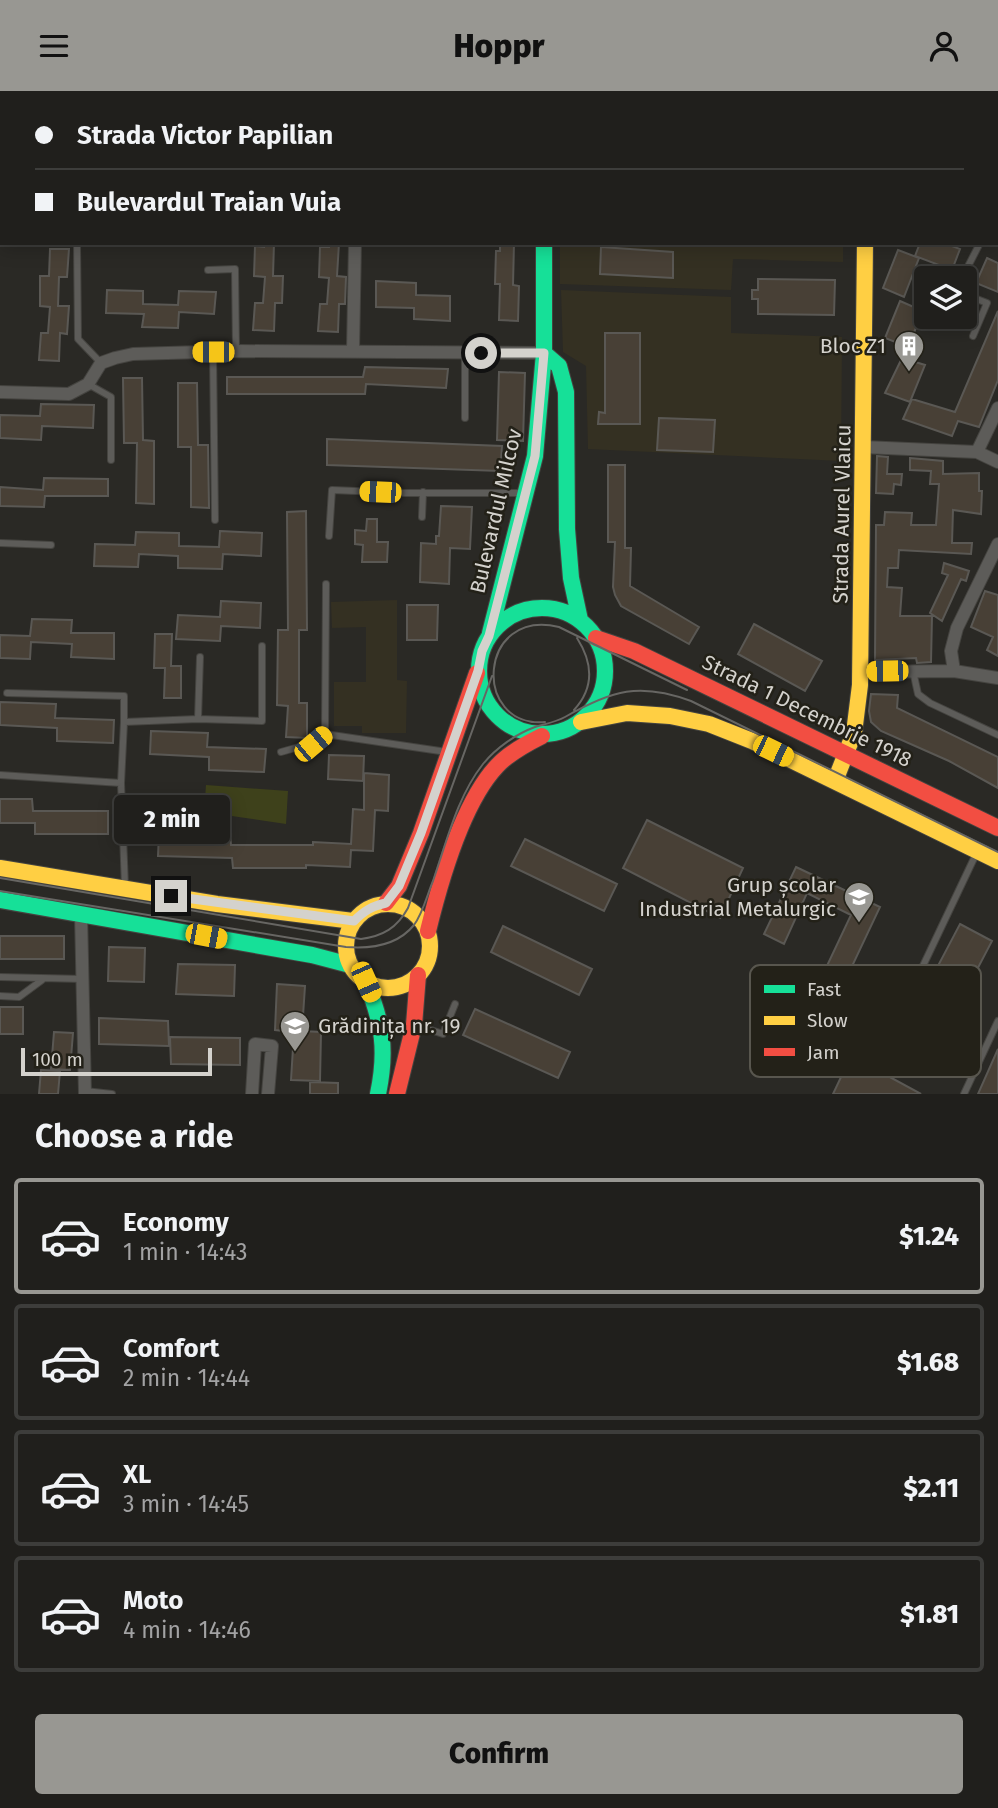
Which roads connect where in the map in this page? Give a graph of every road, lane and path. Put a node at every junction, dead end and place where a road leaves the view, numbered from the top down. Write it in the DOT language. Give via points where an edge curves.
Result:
graph roads {
  1 [pos="77,245"];
  2 [pos="355,245"];
  3 [pos="544,245"];
  4 [pos="866,245"];
  5 [pos="979,245"];
  6 [pos="968,266"];
  7 [pos="208,270"];
  8 [pos="977,299"];
  9 [pos="977,326"];
  10 [pos="976,329"];
  11 [pos="973,335"];
  12 [pos="236,351"];
  13 [pos="353,351"];
  14 [pos="213,352"];
  15 [pos="465,353"];
  16 [pos="544,353"];
  17 [pos="101,363"];
  18 [pos="88,384"];
  19 [pos="0,392"];
  20 [pos="998,408"];
  21 [pos="465,418"];
  22 [pos="863,447"];
  23 [pos="978,452"];
  24 [pos="111,460"];
  25 [pos="998,462"];
  26 [pos="423,492"];
  27 [pos="526,493"];
  28 [pos="422,517"];
  29 [pos="215,520"];
  30 [pos="330,536"];
  31 [pos="0,543"];
  32 [pos="998,544"];
  33 [pos="51,545"];
  34 [pos="326,584"];
  35 [pos="580,620"];
  36 [pos="489,636"];
  37 [pos="596,638"];
  38 [pos="262,646"];
  39 [pos="200,657"];
  40 [pos="478,671"];
  41 [pos="861,671"];
  42 [pos="913,671"];
  43 [pos="954,671"];
  44 [pos="998,678"];
  45 [pos="7,693"];
  46 [pos="198,719"];
  47 [pos="124,722"];
  48 [pos="581,722"];
  49 [pos="325,734"];
  50 [pos="543,735"];
  51 [pos="998,735"];
  52 [pos="281,752"];
  53 [pos="449,752"];
  54 [pos="847,753"];
  55 [pos="0,775"];
  56 [pos="835,781"];
  57 [pos="121,783"];
  58 [pos="998,828"];
  59 [pos="978,851"];
  60 [pos="998,861"];
  61 [pos="0,868"];
  62 [pos="125,888"];
  63 [pos="0,900"];
  64 [pos="386,903"];
  65 [pos="81,915"];
  66 [pos="354,921"];
  67 [pos="428,931"];
  68 [pos="350,965"];
  69 [pos="923,965"];
  70 [pos="418,975"];
  71 [pos="0,977"];
  72 [pos="43,979"];
  73 [pos="83,979"];
  74 [pos="366,982"];
  75 [pos="0,996"];
  76 [pos="455,1004"];
  77 [pos="998,1021"];
  78 [pos="414,1025"];
  79 [pos="981,1058"];
  80 [pos="972,1077"];
  81 [pos="85,1093"];
  82 [pos="112,1094"];
  83 [pos="252,1094"];
  84 [pos="268,1094"];
  85 [pos="379,1094"];
  86 [pos="397,1094"];
  87 [pos="964,1094"];
  1 -- 17 [label="lane" via="78,339"];
  2 -- 13 [label="street"];
  3 -- 16 [label="main road, Bulevardul Milcov"];
  4 -- 22 [label="main road, Strada Aurel Vlaicu"];
  5 -- 6 [label="lane"];
  7 -- 12 [label="lane" via="235,269"];
  8 -- 9 [label="lane" via="987,303"];
  10 -- 11 [label="lane"];
  12 -- 13 [label="street"];
  12 -- 14 [label="street"];
  13 -- 15 [label="street"];
  14 -- 17 [label="street" via="133,354"];
  14 -- 29 [label="lane"];
  15 -- 16 [label="street"];
  15 -- 21 [label="lane"];
  16 -- 27 [label="main road, Bulevardul Milcov" via="535,456"];
  16 -- 35 [label="main road" via="559,366 565,393 567,529"];
  17 -- 18 [label="street"];
  18 -- 19 [label="street" via="69,394"];
  18 -- 24 [label="lane" via="111,397"];
  20 -- 23 [label="street"];
  22 -- 23 [label="street"];
  22 -- 41 [label="main road, Strada Aurel Vlaicu"];
  23 -- 25 [label="street"];
  26 -- 27 [label="lane"];
  26 -- 28 [label="lane"];
  26 -- 30 [label="lane" via="332,490"];
  27 -- 36 [label="main road, Bulevardul Milcov"];
  31 -- 33 [label="lane"];
  32 -- 43 [label="street" via="957,628 951,650"];
  34 -- 49 [label="lane"];
  35 -- 36 [label="main road" via="553,608 524,610 499,624"];
  35 -- 37 [label="main road"];
  36 -- 40 [label="main road"];
  37 -- 48 [label="main road" via="602,650 604,683 599,699"];
  37 -- 54 [label="main road, Strada 1 Decembrie 1918" via="634,651"];
  38 -- 46 [label="lane" via="261,721"];
  39 -- 46 [label="lane"];
  40 -- 50 [label="main road" via="483,696 499,719 523,732"];
  40 -- 53 [label="main road"];
  41 -- 42 [label="street"];
  41 -- 54 [label="main road, Strada Aurel Vlaicu" via="854,733"];
  42 -- 43 [label="street"];
  42 -- 51 [label="lane" via="918,694"];
  43 -- 44 [label="street"];
  45 -- 47 [label="lane" via="124,696"];
  46 -- 47 [label="lane"];
  47 -- 57 [label="lane"];
  48 -- 50 [label="main road"];
  48 -- 56 [label="main road" via="626,713 709,724"];
  49 -- 52 [label="lane" via="313,744"];
  49 -- 53 [label="lane"];
  50 -- 67 [label="main road" via="501,762 477,794"];
  53 -- 64 [label="main road" via="399,886"];
  54 -- 56 [label="main road, Strada Aurel Vlaicu"];
  54 -- 58 [label="main road, Strada 1 Decembrie 1918"];
  55 -- 57 [label="lane"];
  56 -- 59 [label="main road"];
  57 -- 62 [label="lane"];
  59 -- 60 [label="main road"];
  59 -- 69 [label="lane"];
  61 -- 62 [label="main road"];
  62 -- 66 [label="main road"];
  63 -- 65 [label="main road"];
  64 -- 66 [label="main road"];
  64 -- 67 [label="main road" via="408,908"];
  65 -- 68 [label="main road"];
  65 -- 73 [label="street"];
  66 -- 68 [label="main road" via="347,936"];
  67 -- 70 [label="main road" via="429,955"];
  68 -- 74 [label="main road"];
  70 -- 74 [label="main road" via="393,988"];
  70 -- 78 [label="main road"];
  71 -- 72 [label="lane"];
  72 -- 73 [label="lane"];
  72 -- 75 [label="lane" via="19,997"];
  73 -- 81 [label="street"];
  74 -- 85 [label="main road" via="384,1033"];
  76 -- 78 [label="lane" via="443,1034"];
  77 -- 79 [label="lane"];
  78 -- 86 [label="main road"];
  80 -- 87 [label="lane"];
  81 -- 82 [label="lane"];
  83 -- 84 [label="street" via="255,1044 272,1046"];
}
